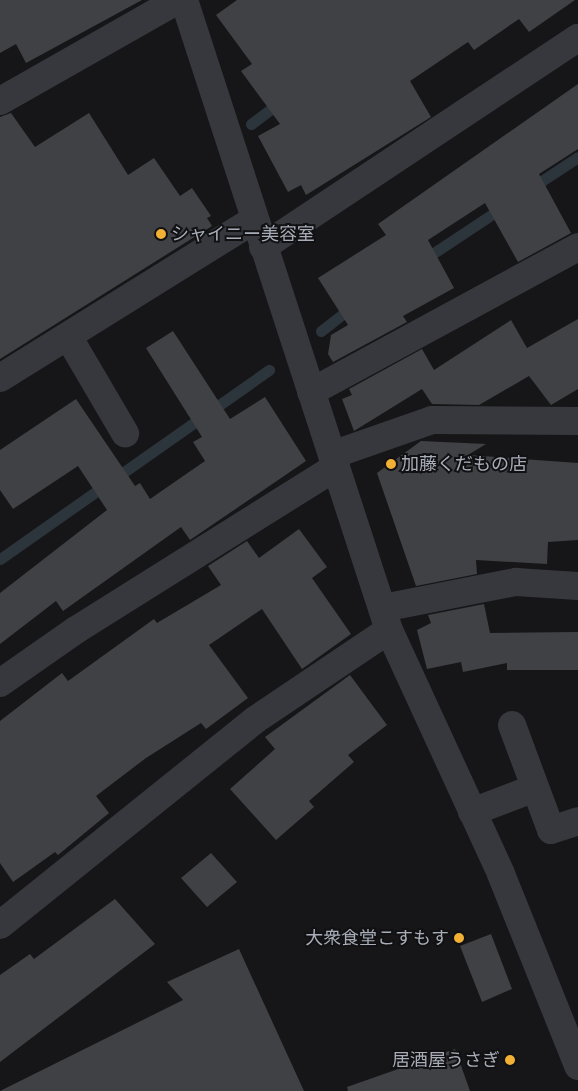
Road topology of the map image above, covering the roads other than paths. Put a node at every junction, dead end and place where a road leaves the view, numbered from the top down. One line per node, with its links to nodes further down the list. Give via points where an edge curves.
1 (178, 0): 4 (street)
2 (184, 0): 5 (street)
3 (578, 38): 6 (street)
4 (0, 101)
5 (254, 220): 6 (street); 8 (street)
6 (263, 247): 10 (street)
7 (578, 247): 10 (street)
8 (68, 336): 9 (street); 12 (street)
9 (0, 378)
10 (311, 392): 13 (street)
11 (578, 421): 13 (street, via 432,420)
12 (125, 433)
13 (334, 461): 15 (street); 16 (street)
14 (578, 586): 15 (street, via 516,582)
15 (386, 619): 19 (street); 21 (street)
16 (0, 683)
17 (512, 726): 18 (street)
18 (535, 788): 19 (street); 20 (street, via 551,830)
19 (472, 812): 22 (street)
20 (578, 821)
21 (0, 925)
22 (578, 1066)

